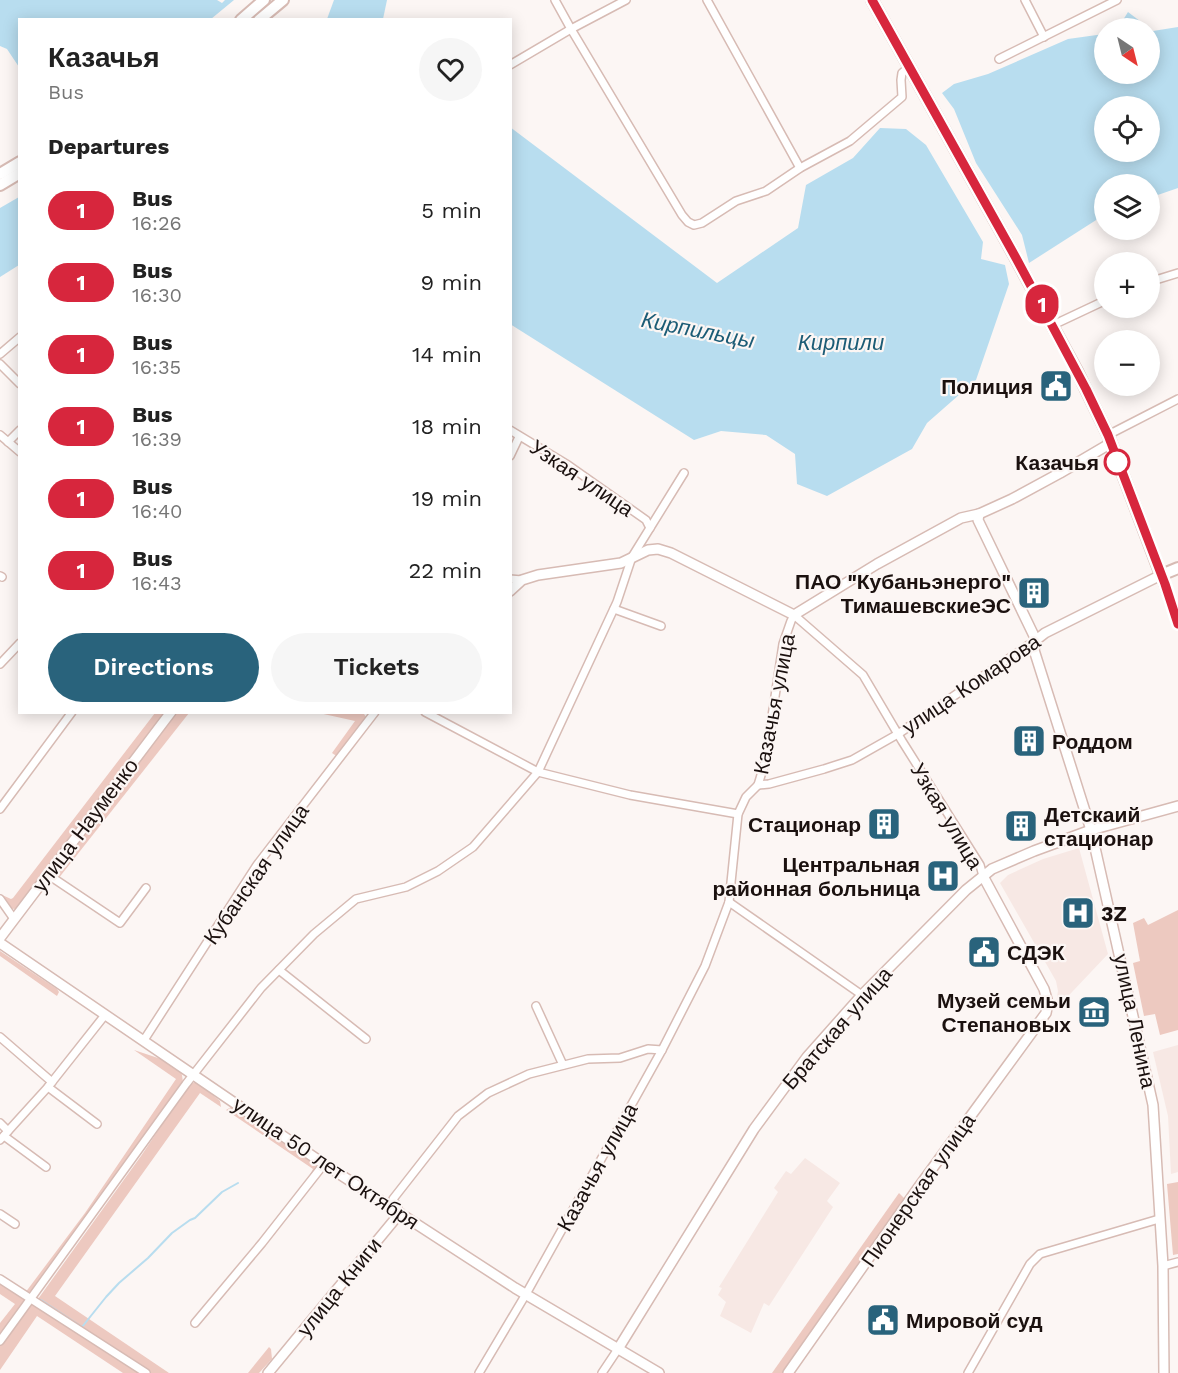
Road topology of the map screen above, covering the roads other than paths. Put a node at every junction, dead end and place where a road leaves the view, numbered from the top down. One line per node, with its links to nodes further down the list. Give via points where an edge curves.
1 (264, 0): 9 (main road)
2 (283, 0): 10 (main road)
3 (555, 0): 11 (street)
4 (626, 0): 11 (street)
5 (707, 0): 17 (street)
6 (872, 0): 15 (main road)
7 (1025, 0): 12 (street)
8 (1117, 0): 12 (street)
9 (243, 18)
10 (261, 18)
11 (571, 29): 14 (street); 17 (street, via 688,222 702,223 736,201 766,191)
12 (1044, 37): 13 (street)
13 (999, 59)
14 (512, 64)
15 (909, 67): 17 (street, via 902,73 903,93 899,101 850,141); 24 (main road)
16 (18, 163): 18 (main road)
17 (800, 168)
18 (0, 174)
19 (18, 174): 20 (main road)
20 (0, 185)
21 (1178, 273): 22 (street)
22 (1160, 279)
23 (1094, 306): 24 (street)
24 (1053, 325): 34 (main road)
25 (18, 339): 26 (street)
26 (0, 354)
27 (0, 364): 28 (street)
28 (18, 382)
29 (1178, 399): 34 (street, Казачья улица)
30 (18, 432): 35 (street)
31 (512, 432): 33 (street, Узкая улица)
32 (0, 435): 35 (street)
33 (519, 437): 37 (street); 40 (street, Узкая улица, via 568,465 646,520)
34 (1109, 439): 39 (main road, Казачья улица, via 1060,473); 43 (main road)
35 (8, 442): 36 (street)
36 (18, 450)
37 (512, 452)
38 (684, 473): 40 (street)
39 (979, 514): 48 (main road, Казачья улица, via 961,518); 51 (main road, улица Ленина, via 978,520)
40 (650, 528): 41 (street)
41 (632, 557): 45 (main road, Узкая улица, via 621,563); 47 (street); 48 (main road, Узкая улица, via 653,549 671,553)
42 (1178, 568): 43 (main road, улица Комарова)
43 (1161, 575): 49 (main road); 51 (main road, улица Комарова)
44 (512, 579): 45 (street)
45 (522, 580): 46 (main road)
46 (512, 589)
47 (614, 609): 50 (street); 59 (street)
48 (794, 615): 58 (street, Узкая улица, via 863,675); 60 (street, Казачья улица, via 783,645)
49 (1178, 624)
50 (661, 626)
51 (1036, 640): 58 (street, улица Комарова); 64 (main road, улица Ленина, via 1034,650)
52 (18, 646): 53 (street)
53 (1, 661)
54 (71, 714): 62 (street)
55 (169, 714): 65 (main road, улица Науменко)
56 (373, 714): 80 (street, Кубанская улица, via 257,865)
57 (429, 714): 59 (street)
58 (898, 734): 60 (street, улица Комарова, via 852,760); 66 (street, Узкая улица, via 980,865)
59 (538, 772): 63 (street, via 630,795); 73 (street, via 473,847 406,887 356,899)
60 (758, 785): 63 (street, Казачья улица, via 746,797)
61 (1178, 806): 64 (main road, Братская улица)
62 (0, 809)
63 (738, 814): 69 (street, Казачья улица)
64 (1091, 830): 66 (main road, Братская улица, via 1002,864); 92 (main road, улица Ленина, via 1153,1105)
65 (47, 874): 67 (street, via 120,923); 70 (main road, улица Науменко)
66 (983, 876): 74 (main road, Братская улица); 76 (main road, Узкая улица, via 1044,989)
67 (146, 888)
68 (0, 899): 70 (street)
69 (729, 902): 74 (street); 81 (street, Казачья улица, via 705,966)
70 (14, 919): 71 (main road, улица Науменко)
71 (0, 938)
72 (0, 943): 77 (main road, улица 50 лет Октября)
73 (279, 970): 79 (street); 83 (street)
74 (862, 995): 101 (main road, Братская улица, via 807,1057 754,1129)
75 (536, 1006): 82 (street)
76 (1047, 1008): 107 (main road, Пионерская улица, via 1043,1019 921,1183)
77 (105, 1016): 80 (main road, улица 50 лет Октября); 84 (street)
78 (0, 1037): 84 (street)
79 (366, 1039)
80 (144, 1040): 83 (main road, улица 50 лет Октября)
81 (662, 1050): 82 (street, via 648,1049 620,1058); 97 (street, Казачья улица)
82 (563, 1065): 90 (street, via 529,1074 488,1093 458,1116 393,1199)
83 (194, 1075): 88 (main road, улица 50 лет Октября); 98 (street)
84 (50, 1085): 86 (street); 87 (street)
85 (0, 1123): 87 (street)
86 (98, 1124)
87 (4, 1136): 89 (street)
88 (324, 1164): 90 (main road, улица 50 лет Октября); 99 (street)
89 (46, 1167)
90 (400, 1213): 97 (main road, улица 50 лет Октября); 103 (main road, улица Книги)
91 (0, 1214): 93 (street)
92 (1159, 1219): 95 (main road, улица Ленина); 108 (street, via 1040,1254 1030,1264)
93 (15, 1224)
94 (1178, 1262): 95 (street)
95 (1163, 1266): 109 (main road, улица Ленина)
96 (0, 1279): 98 (street)
97 (526, 1294): 101 (main road, улица 50 лет Октября); 104 (street, Казачья улица)
98 (31, 1299): 100 (street); 102 (street)
99 (195, 1323)
100 (0, 1341)
101 (618, 1349): 105 (street, Братская улица); 106 (main road, улица 50 лет Октября)
102 (146, 1373)
103 (268, 1373)
104 (479, 1373)
105 (602, 1373)
106 (659, 1373)
107 (789, 1373)
108 (968, 1373)
109 (1164, 1373)

